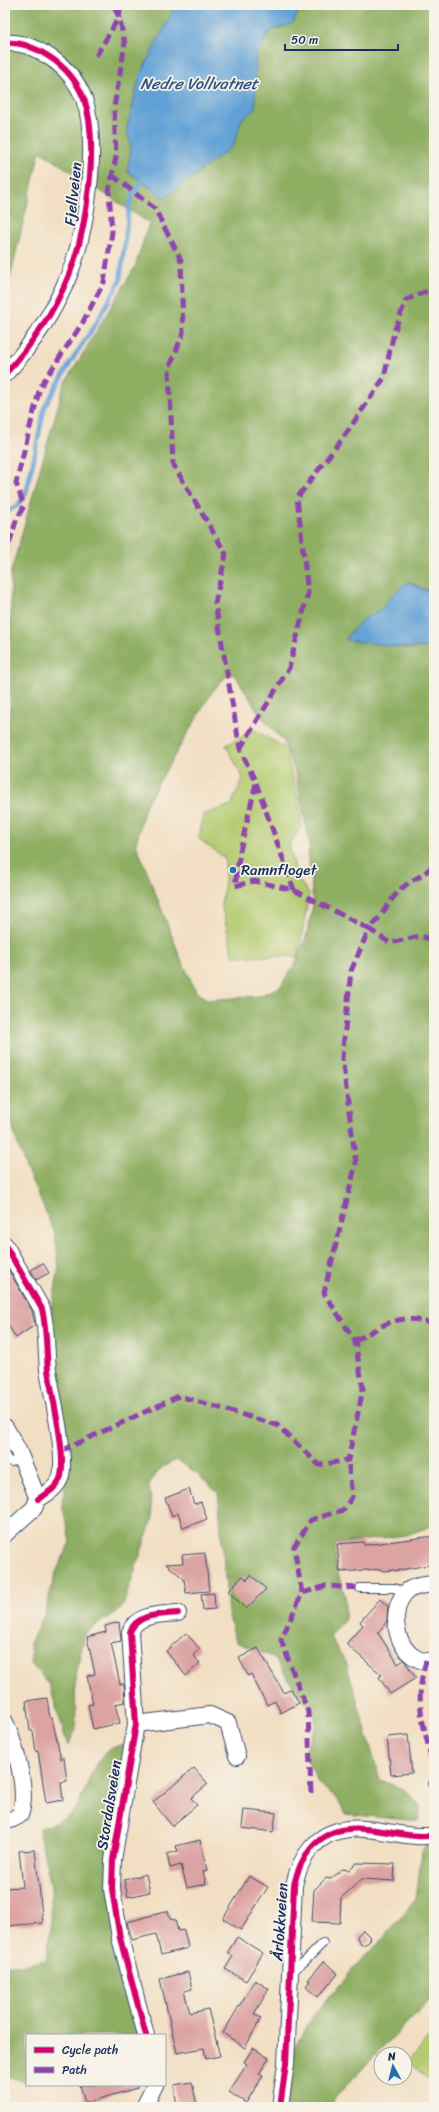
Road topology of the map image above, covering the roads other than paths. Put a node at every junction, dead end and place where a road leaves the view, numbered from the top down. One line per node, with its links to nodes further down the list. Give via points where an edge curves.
1 (5, 43): 2 (street, Fjellveien, via 36,48 57,61 74,80 84,100 89,122 90,159 81,238 69,275 54,308 34,340)
2 (5, 374)
3 (5, 1245): 7 (street, via 42,1309 45,1319 48,1368 62,1469 57,1484 49,1493)
4 (5, 1427): 6 (street)
5 (5, 1455): 6 (lane, via 12,1462)
6 (22, 1459): 7 (street)
7 (38, 1499): 8 (street, via 29,1514)
8 (5, 1534)
9 (434, 1584): 11 (street)
10 (360, 1588): 11 (lane, via 394,1588)
11 (405, 1592): 13 (street, via 396,1618 399,1639 413,1656 421,1661)
12 (178, 1613): 15 (street, Stordalsveien, via 139,1619 133,1625 130,1639)
13 (434, 1661)
14 (5, 1722): 17 (street, via 23,1784 24,1797 20,1815)
15 (136, 1724): 16 (street, via 210,1715 228,1723); 21 (street, Stordalsveien, via 113,1860 112,1888 120,1938)
16 (237, 1756)
17 (5, 1820)
18 (434, 1835): 20 (street, Årlokkveien, via 416,1836 348,1829 316,1842 301,1861 294,1885)
19 (323, 1943): 20 (lane)
20 (290, 1972): 24 (street, Årlokkveien, via 285,2080)
21 (146, 2034)
22 (154, 2086): 23 (street)
23 (144, 2107)
24 (280, 2107)

